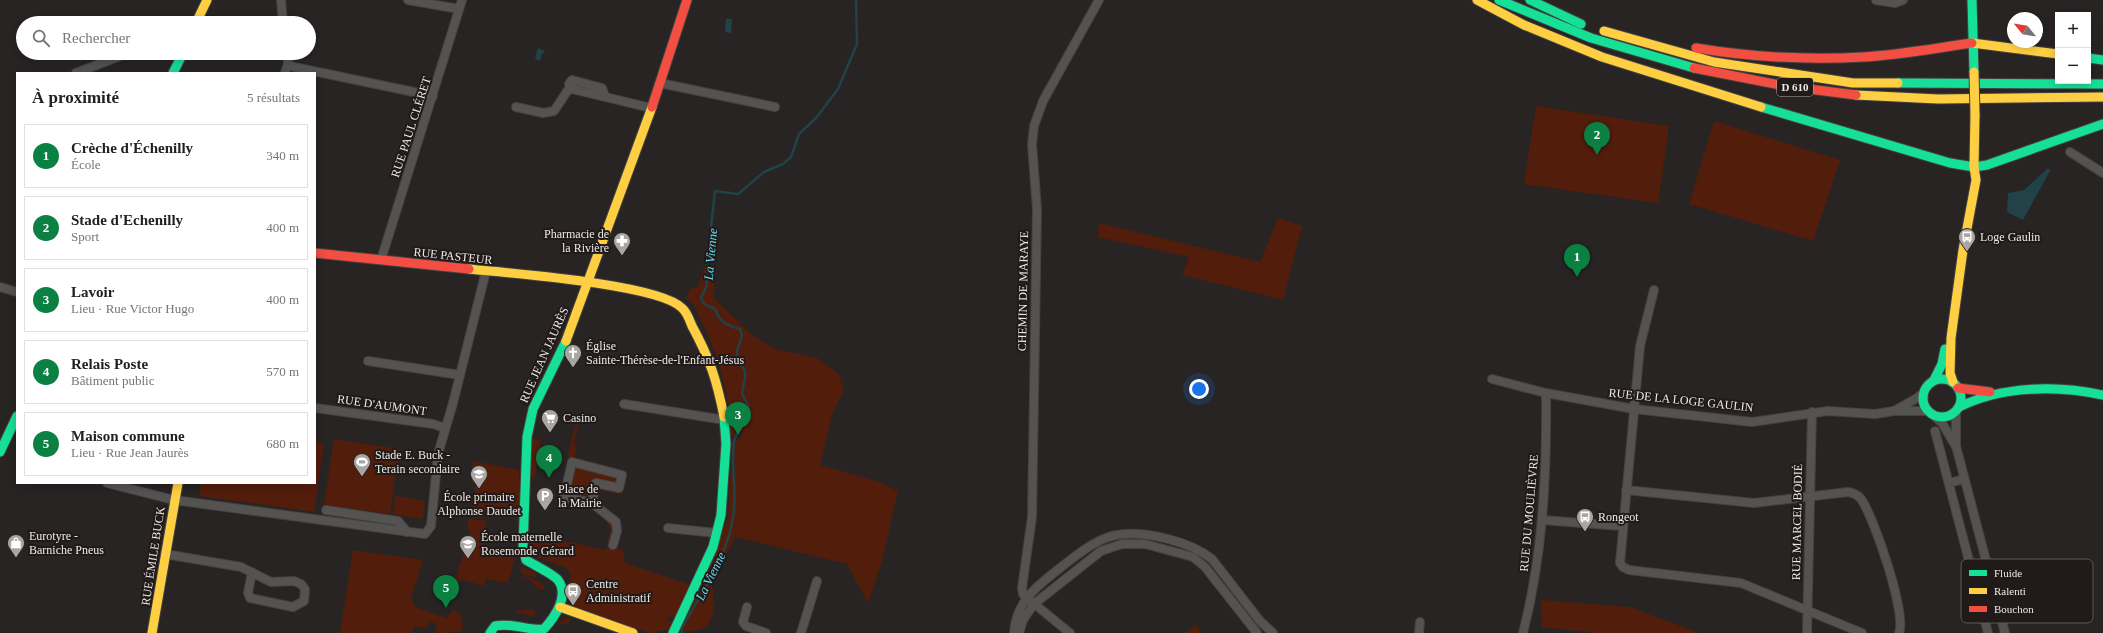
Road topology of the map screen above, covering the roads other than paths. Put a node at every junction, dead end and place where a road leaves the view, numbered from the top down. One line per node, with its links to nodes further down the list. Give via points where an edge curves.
1 (207, 0): 14 (main road)
2 (281, 0): 15 (street)
3 (408, 0): 13 (street)
4 (462, 0): 13 (street, RUE PAUL CLÉRET)
5 (687, 0): 28 (main road, RUE JEAN JAURÈS)
6 (1099, 0): 91 (street, CHEMIN DE MARAYE, via 1050,88 1034,126 1032,144 1036,210 1032,517 1022,588)
7 (1477, 0): 37 (main road, via 1524,25 1602,57 1774,111 1950,163)
8 (1500, 0): 31 (main road, D 610, via 1555,24 1628,49 1707,70 1801,88 1925,99)
9 (1530, 0): 16 (main road, D 610, via 1587,27)
10 (1876, 0): 12 (street)
11 (1972, 0): 17 (main road)
12 (1903, 1)
13 (459, 9): 30 (street, RUE PAUL CLÉRET)
14 (199, 16)
15 (283, 16)
16 (1632, 39): 17 (main road, via 1734,54 1799,57 1863,57); 29 (main road, D 610, via 1714,62 1853,83)
17 (1974, 43): 18 (main road); 37 (main road, bridge)
18 (2055, 54)
19 (2091, 58): 23 (main road)
20 (110, 60): 25 (street)
21 (180, 60): 26 (main road)
22 (288, 60): 24 (street)
23 (2103, 60)
24 (288, 64): 27 (street); 30 (street)
25 (79, 72)
26 (174, 72)
27 (285, 72)
28 (660, 83): 33 (street); 34 (main road, RUE JEAN JAURÈS)
29 (2103, 84)
30 (433, 96): 40 (street, RUE PAUL CLÉRET)
31 (2103, 97)
32 (516, 107): 34 (street, via 543,113 554,111 568,90 572,89)
33 (776, 107)
34 (652, 108): 42 (main road, RUE JEAN JAURÈS)
35 (2103, 124): 37 (main road, via 1987,165)
36 (2070, 152): 38 (street)
37 (1974, 167): 49 (main road, via 1968,179 1944,353); 50 (main road, via 1976,180 1951,338 1950,373)
38 (2103, 173)
39 (316, 253): 40 (main road, RUE PASTEUR)
40 (381, 260): 41 (main road, RUE PASTEUR)
41 (486, 272): 42 (main road, RUE PASTEUR); 47 (street)
42 (588, 282): 63 (main road, RUE PASTEUR, via 669,298 683,308 707,354 716,378); 93 (main road, RUE JEAN JAURÈS, via 567,339 534,407 527,437 523,548 526,560 558,580)
43 (0, 287): 45 (street)
44 (1654, 290): 58 (street, via 1640,346)
45 (16, 292)
46 (368, 361): 47 (street)
47 (460, 375): 64 (street)
48 (1492, 379): 52 (street, RUE DE LA LOGE GAULIN)
49 (1934, 380): 50 (main road, via 1944,378); 53 (main road, via 1926,386)
50 (1956, 385): 51 (main road); 57 (main road, via 1961,397)
51 (2010, 392): 54 (main road, via 2065,389); 57 (main road, via 1974,399)
52 (1546, 393): 58 (street, RUE DE LA LOGE GAULIN); 80 (street, RUE DU MOULIÈVRE, via 1547,438)
53 (1923, 393): 59 (street, RUE DE LA LOGE GAULIN); 61 (main road, via 1924,404)
54 (2103, 395)
55 (624, 404): 63 (street)
56 (316, 408): 64 (street, RUE D'AUMONT, via 433,424)
57 (1957, 408): 61 (main road, via 1948,416); 67 (street)
58 (1634, 410): 60 (street, RUE DE LA LOGE GAULIN, via 1752,422); 75 (street)
59 (1894, 411): 60 (street, RUE DE LA LOGE GAULIN, via 1875,414); 61 (street, RUE DE LA LOGE GAULIN)
60 (1812, 412): 76 (street, RUE MARCEL BODIÉ)
61 (1931, 413): 67 (street, via 1942,423)
62 (16, 417): 66 (main road)
63 (725, 420): 84 (main road, RUE PASTEUR, via 724,489)
64 (445, 428): 83 (street, via 438,454 431,526 425,534)
65 (1935, 431): 72 (street)
66 (4, 435): 68 (main road)
67 (1956, 446): 70 (street)
68 (0, 452)
69 (599, 470): 71 (street); 71 (street, via 622,475 619,488); 78 (street, via 572,462 564,497)
70 (1964, 479): 72 (street); 88 (street)
71 (596, 483): 78 (street)
72 (1949, 483): 87 (street)
73 (111, 484): 77 (street)
74 (178, 484): 77 (main road, RUE ÉMILE BUCK)
75 (1626, 490): 76 (street, via 1754,503); 81 (street)
76 (1809, 497): 95 (street, RUE MARCEL BODIÉ); 114 (street, via 1848,492 1860,498 1886,558 1896,593 1901,624)
77 (174, 500): 83 (street); 86 (main road, RUE ÉMILE BUCK)
78 (592, 503): 85 (street, via 617,525)
79 (326, 510): 83 (street, via 398,521)
80 (1542, 520): 81 (street); 111 (street, RUE DU MOULIÈVRE, via 1533,592)
81 (1622, 526): 95 (street, via 1620,563 1629,570 1741,583)
82 (668, 528): 84 (street)
83 (407, 532)
84 (716, 534): 102 (main road, RUE PASTEUR, via 713,547)
85 (613, 545)
86 (165, 554): 89 (street, via 241,567); 99 (main road, RUE ÉMILE BUCK)
87 (1969, 559)
88 (1985, 559)
89 (252, 572): 89 (street, via 271,582 294,581 301,584 305,589 304,601 293,607 250,598 248,593)
90 (817, 581): 104 (street)
91 (1026, 597): 92 (street); 105 (street, via 1015,620); 109 (street, via 1096,541 1122,533 1140,533 1181,543 1203,552 1212,559 1260,621)
92 (1034, 604): 106 (street); 107 (street); 108 (street, via 1101,551 1122,544 1145,544 1193,557 1205,566)
93 (560, 607): 100 (main road, via 544,629 534,630 511,623 495,626); 101 (main road)
94 (747, 607): 103 (street, via 743,622 746,626)
95 (1807, 609): 112 (street, RUE MARCEL BODIÉ); 113 (street)
96 (1420, 622): 110 (street)
97 (1985, 623): 115 (street)
98 (2002, 623): 116 (street)
99 (152, 633)
100 (490, 633)
101 (633, 633)
102 (672, 633)
103 (766, 633)
104 (801, 633)
105 (1014, 633)
106 (1018, 633)
107 (1070, 633)
108 (1256, 633)
109 (1273, 633)
110 (1419, 633)
111 (1523, 633)
112 (1807, 633)
113 (1862, 633)
114 (1899, 633)
115 (1988, 633)
116 (2005, 633)

